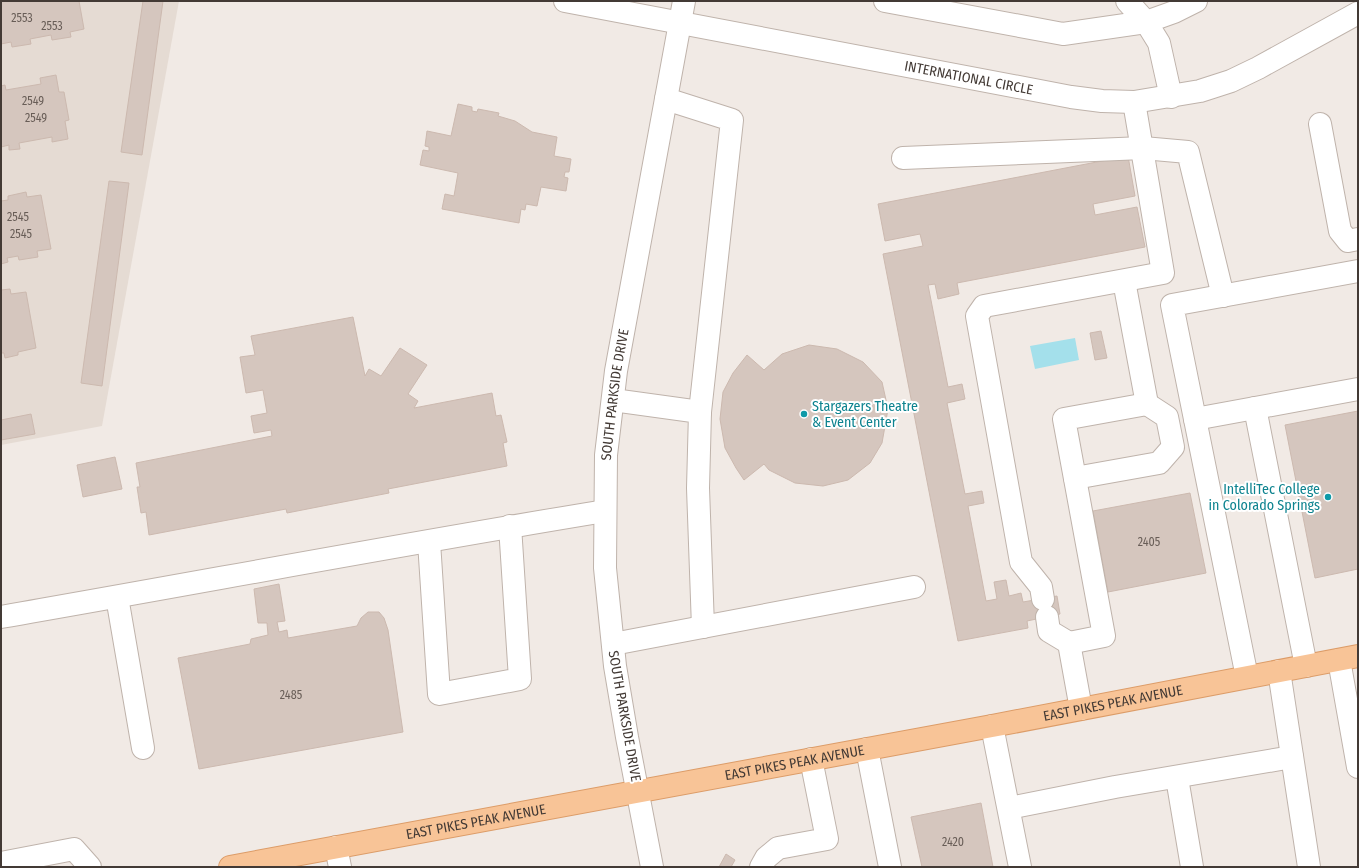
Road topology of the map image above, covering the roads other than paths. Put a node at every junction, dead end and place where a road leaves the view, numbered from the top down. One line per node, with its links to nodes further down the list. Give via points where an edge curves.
1 (564, 1): 7 (street, INTERNATIONAL CIRCLE)
2 (684, 1): 7 (street, SOUTH PARKSIDE DRIVE)
3 (886, 1): 8 (street, via 1063,34)
4 (1127, 1): 8 (street)
5 (1196, 1): 8 (street)
6 (1358, 13): 9 (street, INTERNATIONAL CIRCLE, via 1231,81)
7 (680, 22): 10 (street, SOUTH PARKSIDE DRIVE); 11 (street, INTERNATIONAL CIRCLE, via 1071,97)
8 (1146, 22): 9 (street, via 1159,43)
9 (1170, 97): 11 (street, INTERNATIONAL CIRCLE)
10 (666, 99): 20 (street, SOUTH PARKSIDE DRIVE, via 616,371); 23 (street, via 732,120)
11 (1134, 102): 13 (street)
12 (1320, 124): 15 (street, via 1340,231 1348,241)
13 (1143, 148): 14 (street); 17 (street, via 1163,273); 18 (street, via 1188,152)
14 (903, 158)
15 (1358, 239)
16 (1358, 271): 18 (street)
17 (1124, 280): 21 (street); 33 (street, via 984,306 977,316 1021,562 1041,587 1049,631)
18 (1223, 296): 24 (street, via 1172,305)
19 (1358, 390): 22 (street)
20 (613, 400): 23 (street); 26 (street, SOUTH PARKSIDE DRIVE, via 606,455)
21 (1147, 404): 25 (street, via 1064,419); 25 (street, via 1167,417 1173,447 1159,463)
22 (1255, 408): 24 (street); 36 (street)
23 (700, 412): 32 (street, via 698,488)
24 (1195, 419): 38 (street)
25 (1075, 478): 33 (street, via 1104,636)
26 (605, 511): 27 (street); 34 (street, SOUTH PARKSIDE DRIVE, via 605,568)
27 (510, 526): 28 (street); 28 (street, via 520,679 439,694)
28 (429, 542): 30 (street)
29 (914, 587): 32 (street)
30 (117, 597): 31 (street); 41 (street)
31 (1, 617)
32 (703, 627): 34 (street)
33 (1069, 643): 39 (street)
34 (613, 644): 47 (street, SOUTH PARKSIDE DRIVE)
35 (1349, 658): 36 (main road, EAST PIKES PEAK AVENUE); 45 (street)
36 (1306, 666): 37 (main road, EAST PIKES PEAK AVENUE)
37 (1279, 671): 38 (main road, EAST PIKES PEAK AVENUE); 43 (street)
38 (1247, 677): 39 (main road, EAST PIKES PEAK AVENUE)
39 (1082, 709): 40 (main road, EAST PIKES PEAK AVENUE)
40 (992, 726): 42 (main road, EAST PIKES PEAK AVENUE); 48 (street)
41 (144, 748)
42 (866, 749): 44 (main road, EAST PIKES PEAK AVENUE); 55 (street)
43 (1292, 757): 46 (street); 58 (street)
44 (811, 759): 47 (main road, EAST PIKES PEAK AVENUE); 54 (street, via 826,839 778,848 766,858)
45 (1358, 767)
46 (1177, 778): 48 (street); 57 (street)
47 (638, 791): 49 (main road, EAST PIKES PEAK AVENUE); 53 (street, SOUTH PARKSIDE DRIVE)
48 (1009, 808): 56 (street)
49 (338, 857): 52 (main road, EAST PIKES PEAK AVENUE)
50 (1, 863): 51 (street, via 74,849)
51 (90, 867)
52 (230, 867)
53 (652, 867)
54 (761, 867)
55 (890, 867)
56 (1020, 867)
57 (1192, 867)
58 (1309, 867)

